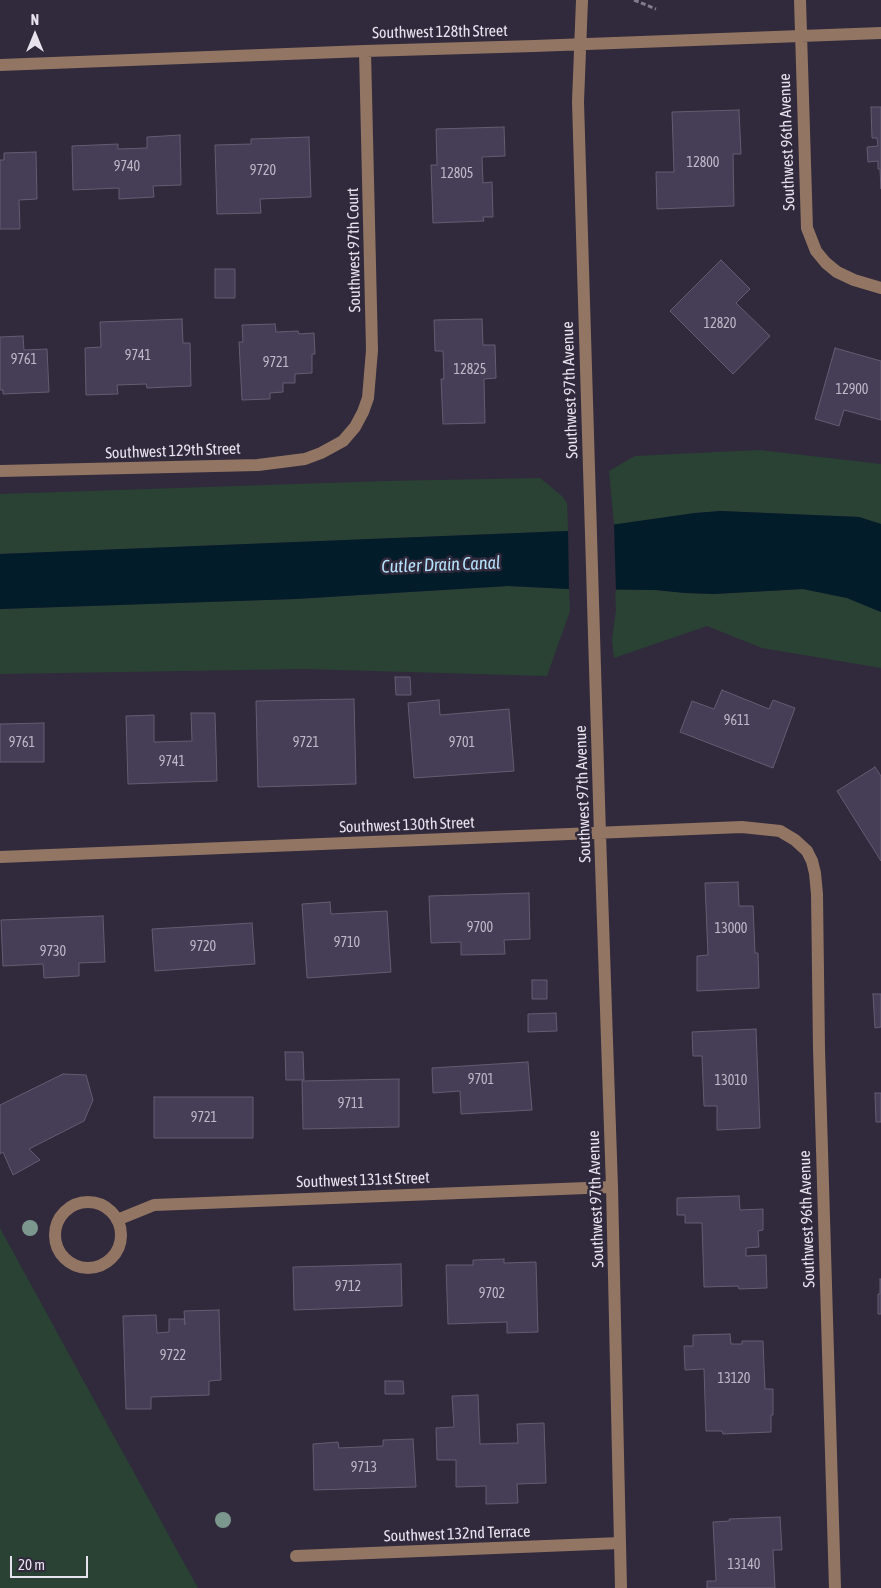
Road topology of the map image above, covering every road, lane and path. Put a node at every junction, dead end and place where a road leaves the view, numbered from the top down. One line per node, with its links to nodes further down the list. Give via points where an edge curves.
1 (582, 0): 7 (street, Southwest 97th Avenue)
2 (634, 0): 4 (path)
3 (800, 0): 6 (street, Southwest 96th Avenue)
4 (656, 9)
5 (881, 33): 6 (street, Southwest 128th Street)
6 (801, 36): 7 (street, Southwest 128th Street); 10 (street, Southwest 96th Avenue, via 807,228 811,241 826,263 838,272)
7 (580, 44): 8 (street, Southwest 128th Street); 13 (street, Southwest 97th Avenue, via 578,102)
8 (365, 50): 9 (street, Southwest 128th Street); 11 (street, Southwest 97th Court, via 371,375 363,412)
9 (0, 65)
10 (881, 288)
11 (343, 441): 12 (street, Southwest 129th Street, via 305,459 258,465)
12 (0, 472)
13 (600, 834): 14 (street, Southwest 130th Street, via 761,828 780,831); 15 (street, Southwest 130th Street); 16 (street, Southwest 97th Avenue)
14 (807, 851): 21 (street, Southwest 96th Avenue, via 815,873 817,894)
15 (0, 857)
16 (612, 1187): 17 (street, Southwest 131st Street, via 154,1205); 18 (street, Southwest 97th Avenue)
17 (117, 1220): 17 (street, via 102,1205 81,1202 72,1206 63,1212 54,1231 59,1252 76,1266 98,1266 116,1252 120,1242)
18 (620, 1543): 19 (street, Southwest 132nd Terrace); 20 (street, Southwest 97th Avenue)
19 (296, 1556)
20 (621, 1588)
21 (834, 1588)

